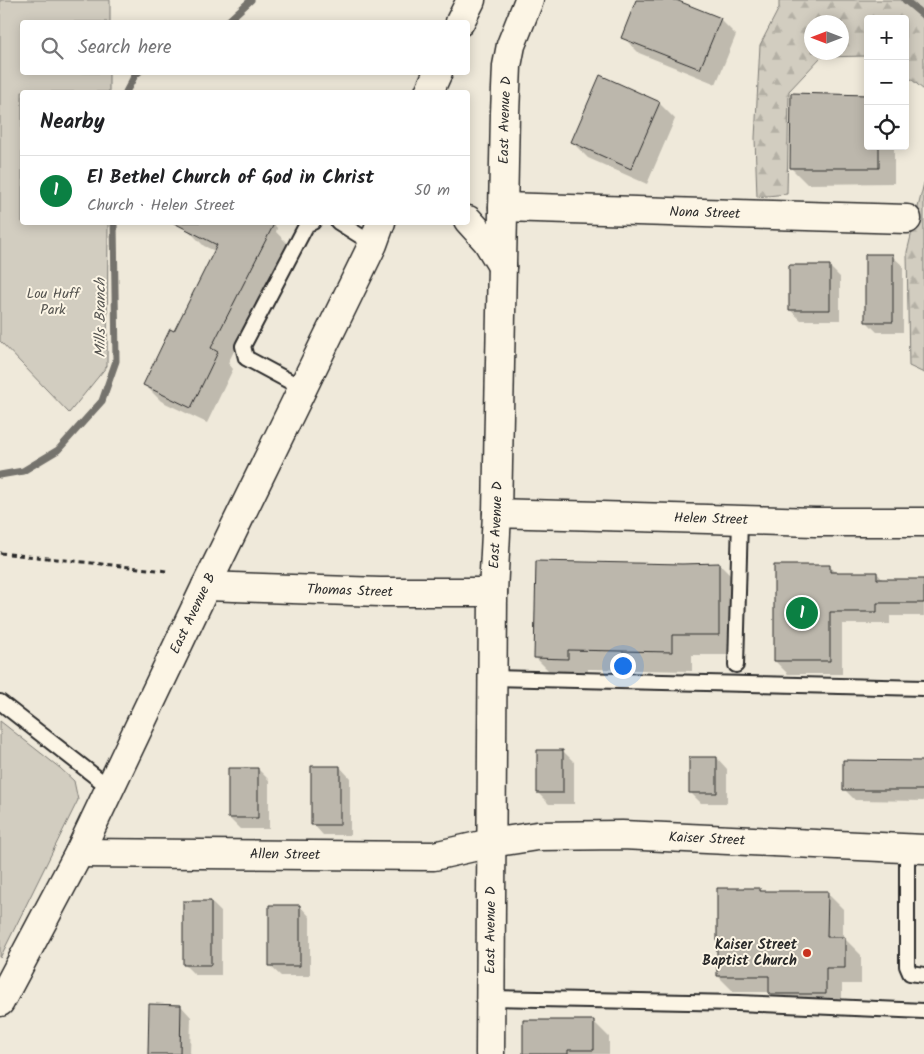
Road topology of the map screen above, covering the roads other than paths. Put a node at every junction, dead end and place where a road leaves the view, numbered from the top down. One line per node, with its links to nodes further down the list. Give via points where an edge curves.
1 (471, 0): 3 (main road)
2 (529, 0): 6 (main road, East Avenue D, via 511,45 507,66)
3 (461, 20)
4 (437, 75): 5 (main road)
5 (430, 90)
6 (503, 207): 7 (main road, Nona Street); 13 (main road, East Avenue D)
7 (907, 219)
8 (470, 222): 13 (main road, via 487,241)
9 (306, 225): 14 (lane, via 243,346 246,358)
10 (349, 225): 12 (lane)
11 (393, 225): 12 (main road)
12 (377, 233): 14 (main road, East Avenue B)
13 (502, 266): 15 (main road, East Avenue D)
14 (302, 388): 18 (main road, East Avenue B)
15 (497, 513): 16 (main road, Helen Street); 19 (main road, East Avenue D)
16 (740, 520): 17 (main road, Helen Street); 20 (lane)
17 (924, 522)
18 (206, 586): 19 (main road, Thomas Street); 24 (main road, East Avenue B)
19 (493, 592): 21 (main road, East Avenue D)
20 (736, 665)
21 (492, 678): 22 (lane); 25 (main road, East Avenue D)
22 (924, 688)
23 (0, 702): 24 (lane)
24 (110, 788): 27 (main road, East Avenue B)
25 (491, 843): 26 (main road, Kaiser Street, via 537,836 622,835); 27 (main road, Allen Street, via 434,856); 29 (main road, East Avenue D)
26 (916, 849): 28 (lane, via 907,966 910,973)
27 (79, 853): 30 (main road, East Avenue B)
28 (924, 975)
29 (490, 998): 31 (lane); 32 (main road, East Avenue D)
30 (0, 1002)
31 (924, 1011)
32 (490, 1054)

